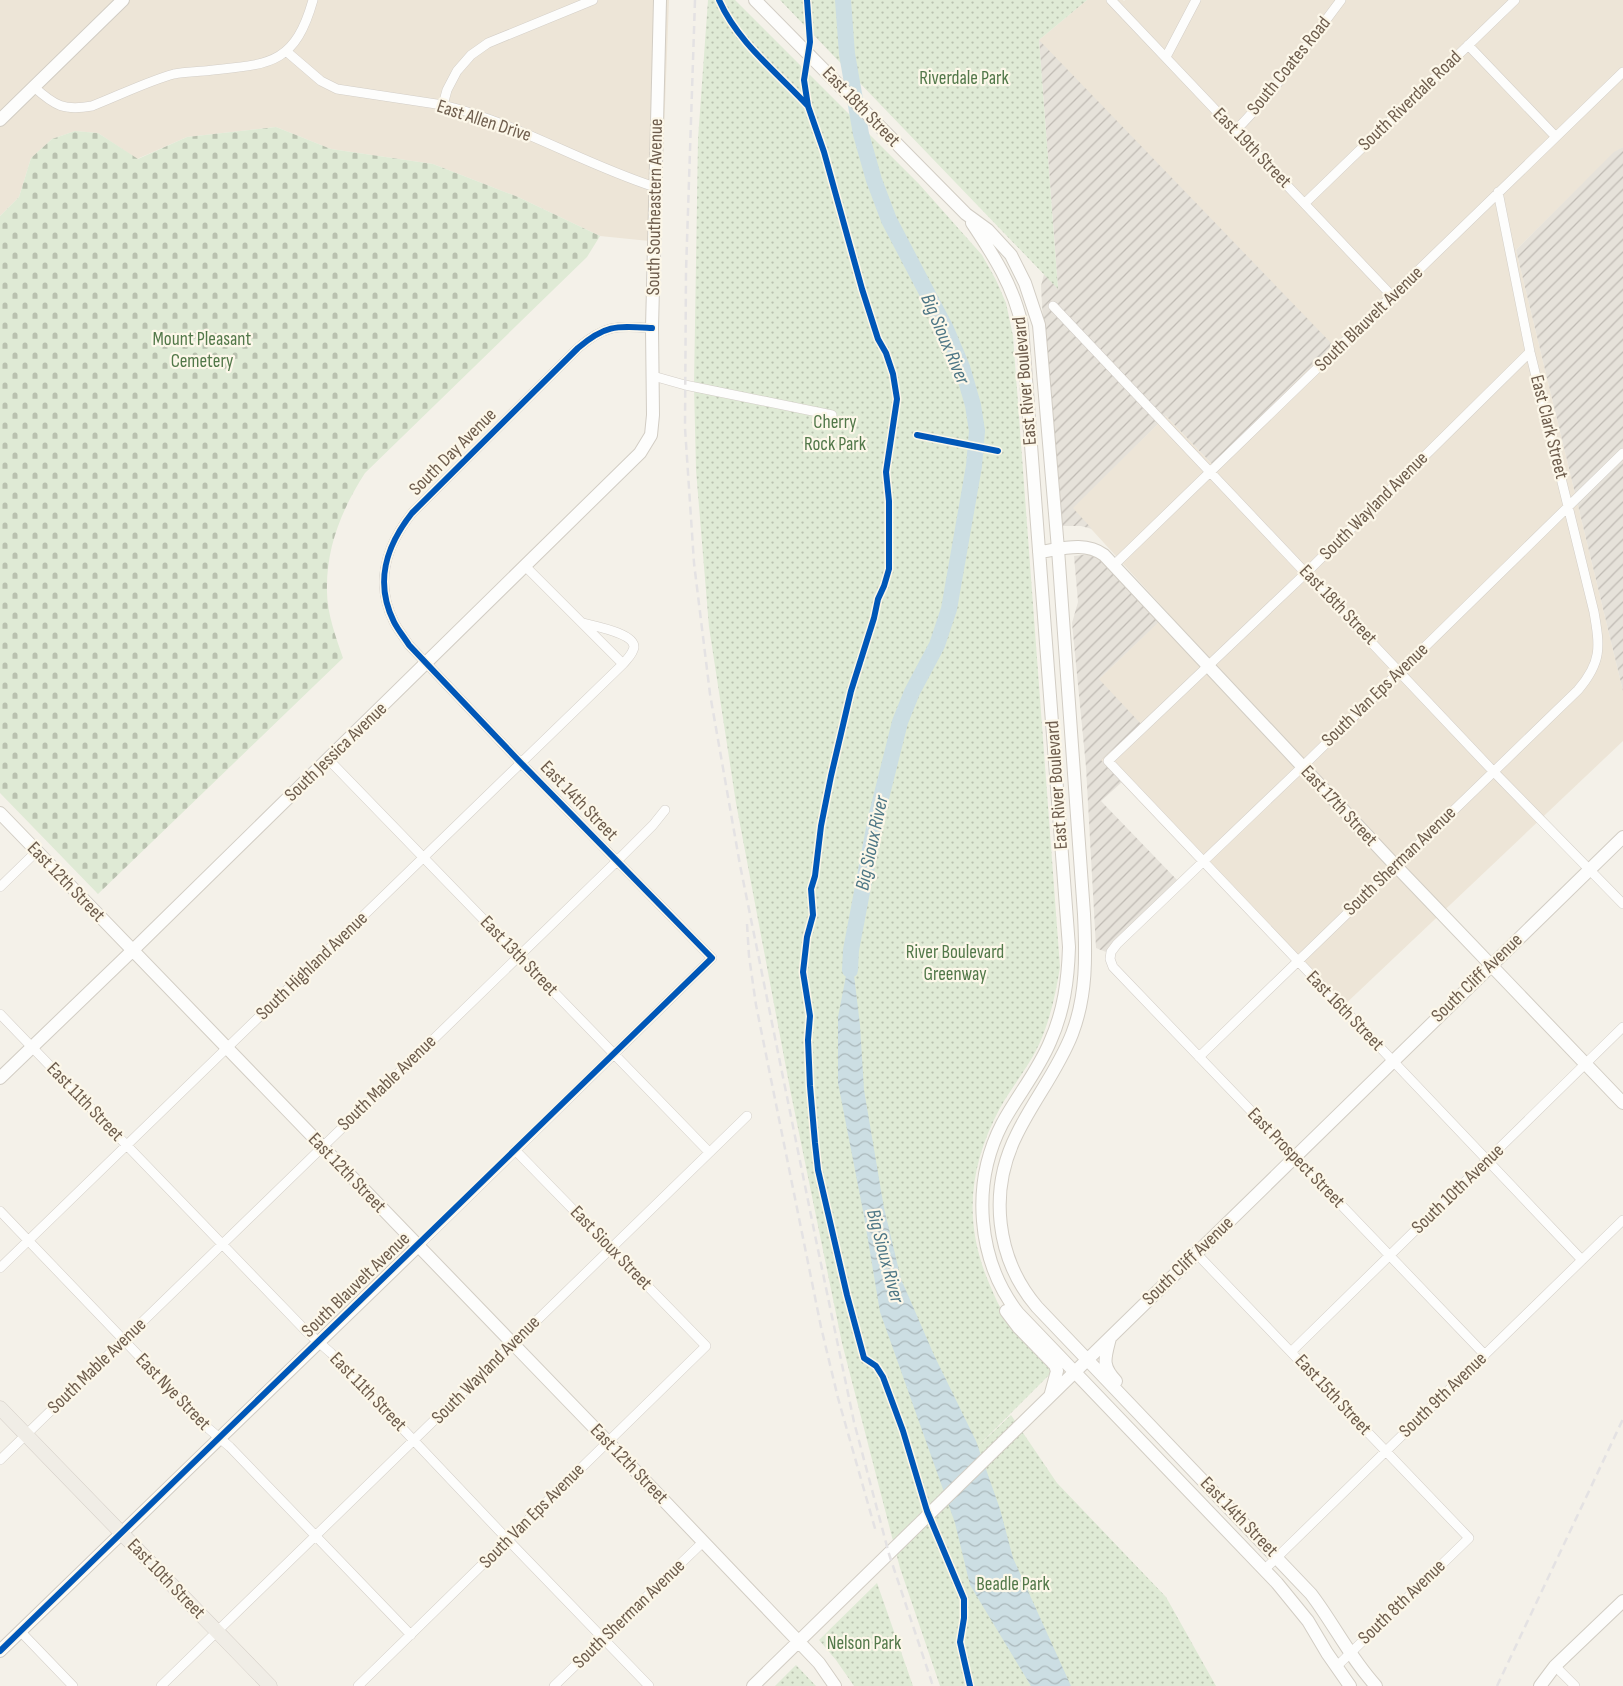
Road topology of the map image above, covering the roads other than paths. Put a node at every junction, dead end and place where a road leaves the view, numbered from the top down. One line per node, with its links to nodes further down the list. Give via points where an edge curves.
1 (123, 0): 14 (main road)
2 (313, 0): 11 (street, via 297,40)
3 (593, 0): 15 (street, via 488,42 470,55 453,78)
4 (660, 0): 19 (main road, South Southeastern Avenue)
5 (755, 0): 22 (main road, East 18th Street)
6 (1112, 0): 12 (street, East 19th Street)
7 (1196, 0): 12 (street)
8 (1341, 0): 17 (street, South Coates Road, via 1283,78)
9 (1515, 0): 10 (street, South Riverdale Road)
10 (1468, 45): 18 (street); 21 (street, South Riverdale Road)
11 (286, 51): 14 (street, via 275,60 261,64 174,74 79,108 54,104); 15 (street, East Allen Drive, via 321,81 337,89)
12 (1166, 57): 17 (street, East 19th Street)
13 (1623, 72): 18 (street, South Blauvelt Avenue)
14 (34, 87): 16 (main road)
15 (443, 105): 19 (street, East Allen Drive, via 544,141)
16 (0, 120)
17 (1235, 131): 21 (street, East 19th Street)
18 (1556, 136): 20 (street, South Blauvelt Avenue)
19 (655, 187): 25 (main road, South Southeastern Avenue)
20 (1498, 192): 23 (street, South Blauvelt Avenue); 26 (street, East Clark Street)
21 (1305, 203): 23 (street, East 19th Street)
22 (966, 214): 33 (main road, East River Boulevard, via 988,230 1010,255 1036,311 1042,341); 34 (main road, East River Boulevard, via 1004,273 1022,326)
23 (1392, 296): 31 (street, South Blauvelt Avenue)
24 (1052, 306): 31 (street, East 18th Street)
25 (652, 328): 27 (main road, South Southeastern Avenue); 40 (street, South Day Avenue, via 619,326 593,336 402,526 392,543 385,566 384,590 394,622)
26 (1530, 352): 32 (street, East Clark Street); 37 (street, South Wayland Avenue)
27 (653, 376): 28 (main road, South Southeastern Avenue); 29 (street)
28 (653, 415): 36 (main road, South Jessica Avenue, via 651,435 640,453)
29 (832, 415)
30 (1623, 453): 32 (street, South Van Eps Avenue)
31 (1211, 472): 35 (street, South Blauvelt Avenue); 37 (street, East 18th Street)
32 (1568, 506): 39 (street, East Clark Street, via 1597,633); 43 (street, South Van Eps Avenue)
33 (1058, 549): 34 (main road, East 17th Street); 35 (main road, East 17th Street, via 1090,547); 102 (main road, East River Boulevard, via 1084,914 1085,977 1080,1009 1065,1051 1010,1148 1001,1180 999,1212 1004,1245 1021,1285 1037,1308)
34 (1039, 552): 93 (main road, East River Boulevard, via 1067,915 1067,988 1050,1044 1001,1126 988,1160 982,1212)
35 (1114, 565): 42 (main road, East 17th Street)
36 (525, 566): 38 (street); 40 (main road, South Jessica Avenue)
37 (1307, 572): 42 (street, South Wayland Avenue); 43 (street, East 18th Street)
38 (582, 623): 41 (street); 41 (street, via 621,634 633,642 634,649)
39 (1596, 662): 48 (street, South Sherman Avenue, via 1590,676 1578,690)
40 (426, 663): 44 (main road, South Jessica Avenue); 46 (street, East 14th Street)
41 (623, 664): 46 (street, South Highland Avenue)
42 (1209, 666): 45 (street, South Wayland Avenue); 47 (main road, East 17th Street)
43 (1400, 670): 47 (street, South Van Eps Avenue); 48 (street, East 18th Street)
44 (328, 760): 53 (street, East 13th Street); 60 (main road, South Jessica Avenue)
45 (1108, 761): 54 (street, East 16th Street)
46 (521, 763): 53 (street, South Highland Avenue); 55 (street, East 14th Street)
47 (1302, 767): 54 (street, South Van Eps Avenue); 56 (main road, East 17th Street)
48 (1493, 771): 56 (street, South Sherman Avenue); 57 (street, East 18th Street)
49 (665, 810): 55 (street, South Mable Avenue)
50 (0, 813): 52 (main road, East 12th Street)
51 (1623, 837): 57 (main road, South Cliff Avenue)
52 (37, 851): 58 (street); 60 (main road, East 12th Street)
53 (422, 858): 61 (street, East 13th Street); 69 (street, South Highland Avenue)
54 (1204, 860): 63 (street, South Van Eps Avenue, via 1117,944); 64 (street, East 16th Street)
55 (617, 861): 61 (street, South Mable Avenue); 62 (street, East 14th Street)
56 (1395, 865): 64 (street, South Sherman Avenue); 65 (main road, East 17th Street)
57 (1589, 870): 59 (street, East 18th Street); 65 (main road, South Cliff Avenue)
58 (0, 887)
59 (1623, 904)
60 (132, 951): 68 (main road, South Jessica Avenue); 69 (main road, East 12th Street)
61 (519, 955): 70 (street, East 13th Street); 78 (street, South Mable Avenue)
62 (712, 958): 70 (street, South Blauvelt Avenue)
63 (1110, 959): 71 (street, East Prospect Street)
64 (1297, 961): 71 (street, South Sherman Avenue); 72 (street, East 16th Street)
65 (1491, 965): 72 (main road, South Cliff Avenue); 73 (main road, East 17th Street)
66 (0, 1014): 68 (street, East 11th Street)
67 (1623, 1027): 73 (street, South 10th Avenue)
68 (32, 1047): 74 (main road, South Jessica Avenue); 77 (street, East 11th Street)
69 (228, 1049): 77 (street, South Highland Avenue); 78 (main road, East 12th Street)
70 (614, 1054): 79 (street, South Blauvelt Avenue); 80 (street, East 13th Street)
71 (1199, 1057): 81 (street, East Prospect Street)
72 (1393, 1061): 81 (main road, South Cliff Avenue); 82 (street, East 16th Street)
73 (1586, 1064): 75 (main road, East 17th Street); 82 (street, South 10th Avenue)
74 (0, 1078)
75 (1623, 1103)
76 (747, 1116): 80 (street, South Wayland Avenue)
77 (127, 1146): 85 (street, South Highland Avenue); 86 (street, East 11th Street)
78 (322, 1147): 86 (street, South Mable Avenue); 87 (main road, East 12th Street)
79 (516, 1150): 87 (street, South Blauvelt Avenue); 88 (street, East Sioux Street)
80 (709, 1152): 88 (street, South Wayland Avenue)
81 (1296, 1157): 89 (main road, South Cliff Avenue); 90 (street, East Prospect Street)
82 (1487, 1161): 90 (street, South 10th Avenue); 91 (street, East 16th Street)
83 (0, 1211): 85 (street, East Nye Street)
84 (1623, 1220): 91 (street, South 9th Avenue)
85 (28, 1241): 92 (street, South Highland Avenue); 96 (street, East Nye Street)
86 (222, 1244): 96 (street, South Mable Avenue); 97 (street, East 11th Street)
87 (418, 1246): 97 (main road, South Blauvelt Avenue); 98 (main road, East 12th Street)
88 (611, 1248): 98 (street, South Wayland Avenue); 99 (street, East Sioux Street)
89 (1196, 1253): 95 (main road, South Cliff Avenue); 100 (street, East 15th Street)
90 (1390, 1256): 100 (street, South 10th Avenue); 101 (street, East Prospect Street)
91 (1582, 1260): 101 (street, South 9th Avenue)
92 (0, 1268)
93 (993, 1269): 94 (main road, East River Boulevard); 102 (main road, via 1003,1278 1019,1304 1064,1353 1076,1361)
94 (1004, 1294): 103 (main road, East River Boulevard, via 1027,1324); 104 (main road, via 1004,1307 1008,1314 1055,1365 1057,1371)
95 (1110, 1338): 102 (main road, South Cliff Avenue); 110 (main road, via 1104,1358 1106,1368 1161,1427)
96 (123, 1340): 106 (street, South Mable Avenue); 107 (street, East Nye Street)
97 (318, 1342): 107 (main road, South Blauvelt Avenue); 108 (street, East 11th Street)
98 (513, 1344): 108 (street, South Wayland Avenue); 109 (main road, East 12th Street)
99 (706, 1346): 109 (street, South Van Eps Avenue)
100 (1292, 1351): 111 (street, East 15th Street)
101 (1485, 1354): 111 (street, South 9th Avenue)
102 (1087, 1360): 103 (main road, South Cliff Avenue); 110 (main road, East 14th Street)
103 (1074, 1373): 104 (main road, South Cliff Avenue); 110 (main road, via 1085,1374 1097,1382 1149,1436); 119 (main road, East 14th Street)
104 (1049, 1397): 125 (main road, South Cliff Avenue)
105 (0, 1408): 106 (main road, East 10th Street)
106 (26, 1435): 112 (street, South Mable Avenue); 113 (main road, East 10th Street)
107 (220, 1438): 113 (main road, South Blauvelt Avenue); 114 (street, East Nye Street)
108 (415, 1440): 114 (street, South Wayland Avenue); 116 (street, East 11th Street)
109 (608, 1442): 116 (street, South Van Eps Avenue); 117 (main road, East 12th Street)
110 (1170, 1446): 118 (main road, East 14th Street)
111 (1386, 1450): 115 (street, East 15th Street); 118 (street, South 9th Avenue)
112 (0, 1460)
113 (121, 1534): 121 (main road, East 10th Street); 122 (main road, South Blauvelt Avenue)
114 (316, 1536): 121 (street, South Wayland Avenue); 123 (street, East Nye Street)
115 (1469, 1538): 127 (street, South 8th Avenue)
116 (508, 1540): 123 (street, South Van Eps Avenue); 124 (street, East 11th Street)
117 (703, 1542): 124 (street, South Sherman Avenue); 125 (main road, East 12th Street)
118 (1278, 1557): 119 (street, South 9th Avenue); 127 (main road, East 14th Street, via 1323,1609)
119 (1264, 1570): 129 (main road, East 14th Street, via 1308,1621)
120 (1623, 1601): 128 (main road)
121 (217, 1631): 131 (street, South Wayland Avenue); 132 (main road, East 10th Street)
122 (21, 1632): 126 (main road, South Blauvelt Avenue); 130 (street)
123 (411, 1635): 133 (street, South Van Eps Avenue)
124 (603, 1639): 134 (street, South Sherman Avenue); 135 (street, East 11th Street)
125 (798, 1641): 136 (main road, South Cliff Avenue); 137 (main road, East 12th Street)
126 (0, 1651)
127 (1350, 1653): 129 (street, South 8th Avenue); 139 (main road, East 14th Street)
128 (1556, 1666): 140 (main road); 141 (street)
129 (1336, 1667): 138 (main road, East 14th Street)
130 (73, 1686)
131 (161, 1686)
132 (270, 1686)
133 (358, 1686)
134 (554, 1686)
135 (649, 1686)
136 (752, 1686)
137 (835, 1686)
138 (1350, 1686)
139 (1376, 1686)
140 (1540, 1686)
141 (1575, 1686)

